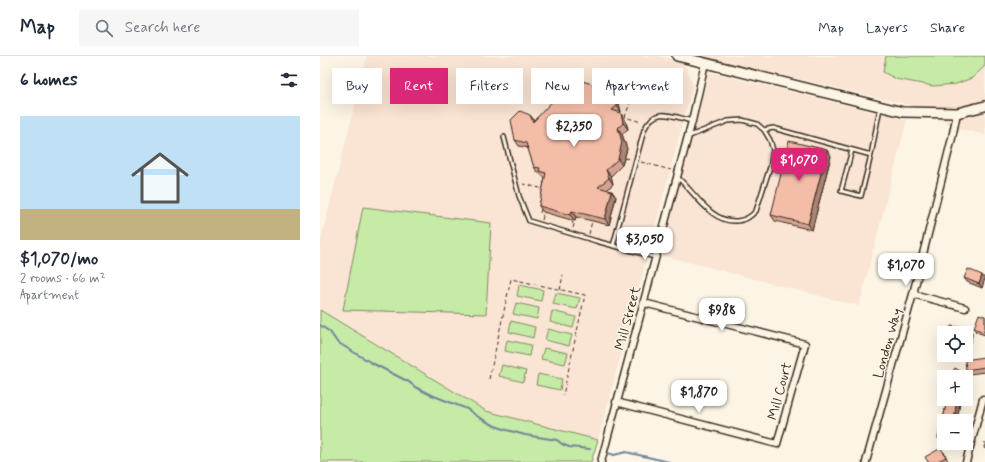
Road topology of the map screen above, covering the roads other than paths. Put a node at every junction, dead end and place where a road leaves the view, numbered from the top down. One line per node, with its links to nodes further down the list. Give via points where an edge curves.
1 (677, 56): 2 (street)
2 (693, 58): 3 (street)
3 (705, 63): 4 (street); 7 (street, Mill Street)
4 (880, 106): 6 (street, via 903,112); 12 (lane)
5 (985, 106): 6 (street)
6 (957, 113): 16 (street, London Way)
7 (692, 121): 10 (street, Mill Street); 14 (lane, via 664,114 656,115 647,122)
8 (764, 130): 10 (lane, via 757,124 742,120 728,121); 11 (lane, via 773,128); 13 (lane, via 773,150 771,164 756,211 750,217 736,221 720,218 701,203)
9 (504, 137): 14 (lane, via 519,196 529,221)
10 (687, 137): 13 (street, Mill Street)
11 (852, 150): 12 (lane); 12 (lane, via 841,191 861,196)
12 (871, 155)
13 (677, 177): 15 (street, Mill Street)
14 (613, 246): 15 (lane)
15 (655, 257): 17 (street, Mill Street)
16 (913, 294): 18 (street); 22 (street, London Way)
17 (644, 303): 20 (street, Mill Street); 20 (street, Mill Court, via 805,344 777,444)
18 (965, 308)
19 (983, 399): 23 (street)
20 (616, 402): 21 (street, Mill Street)
21 (601, 462)
22 (866, 462)
23 (966, 462)

